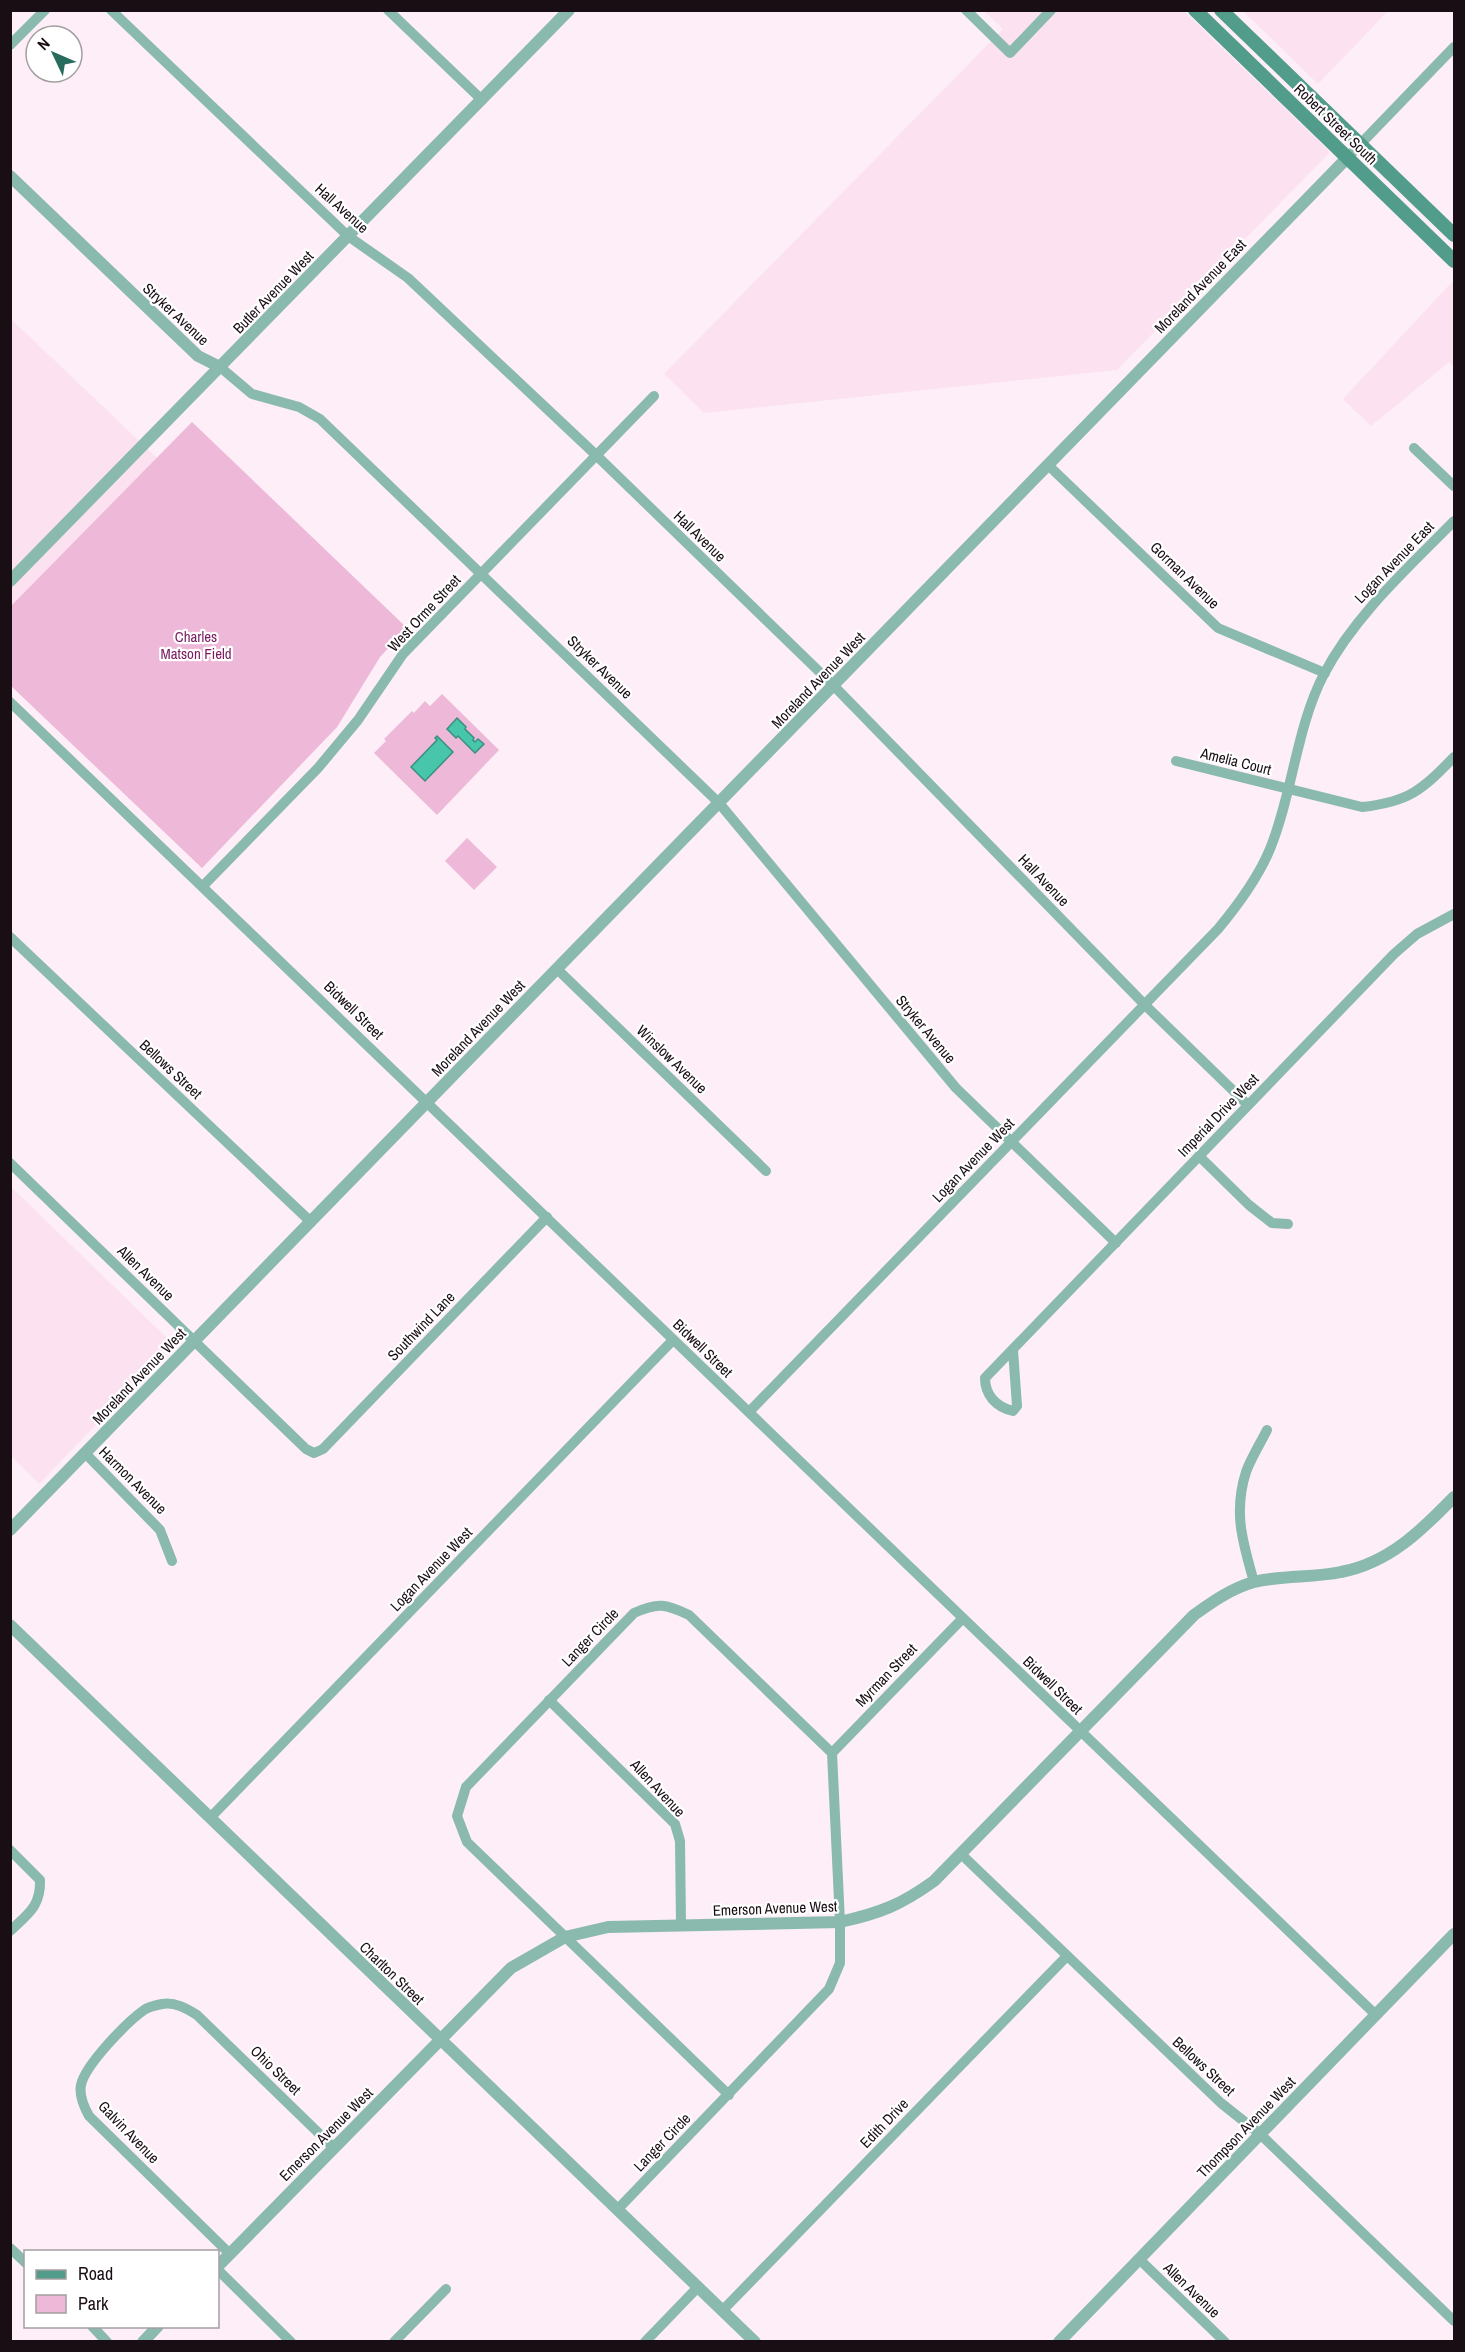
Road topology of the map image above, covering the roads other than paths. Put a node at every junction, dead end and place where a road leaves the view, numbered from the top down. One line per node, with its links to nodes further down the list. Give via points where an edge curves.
1 (45, 10): 9 (street)
2 (111, 10): 16 (street, Hall Avenue)
3 (388, 10): 11 (street)
4 (569, 10): 11 (street, Butler Avenue West)
5 (966, 10): 6 (street, via 1010,53)
6 (1051, 10)
7 (1195, 10): 13 (main road, Robert Street South)
8 (1221, 10): 12 (main road, Robert Street South)
9 (10, 45)
10 (1455, 47): 12 (street, Moreland Avenue East)
11 (482, 100): 16 (street, Butler Avenue West)
12 (1360, 145): 13 (street, Moreland Avenue East); 15 (main road, Robert Street South)
13 (1347, 158): 17 (main road, Robert Street South); 22 (street, Moreland Avenue East)
14 (10, 176): 18 (street, Stryker Avenue, via 198,356)
15 (1455, 235)
16 (348, 236): 18 (street, Butler Avenue West); 21 (street, Hall Avenue, via 408,278)
17 (1455, 261)
18 (220, 367): 26 (street, Stryker Avenue, via 252,394 299,407 320,419); 27 (street, Butler Avenue West)
19 (654, 396): 21 (street, West Orme Street)
20 (1414, 447): 23 (street)
21 (596, 455): 26 (street, West Orme Street); 29 (street, Hall Avenue)
22 (1048, 465): 25 (street, Moreland Avenue East); 28 (street, Gorman Avenue, via 1218,628)
23 (1455, 486)
24 (1455, 521): 28 (street, Logan Avenue East, via 1366,612)
25 (968, 547): 29 (street, Moreland Avenue West)
26 (480, 574): 34 (street, Stryker Avenue); 35 (street, West Orme Street, via 403,654 358,720 318,768)
27 (10, 581)
28 (1324, 674): 33 (street, Logan Avenue East)
29 (833, 686): 34 (street, Moreland Avenue West); 40 (street, Hall Avenue)
30 (10, 702): 35 (street, Bidwell Street)
31 (1455, 757): 33 (street, Amelia Court, via 1414,794 1389,804 1362,807)
32 (1176, 762): 33 (street, Amelia Court)
33 (1288, 790): 37 (street, Logan Avenue East, via 1270,850 1243,898)
34 (719, 802): 39 (street, Moreland Avenue West); 43 (street, Stryker Avenue, via 956,1089)
35 (203, 886): 41 (street, Bidwell Street)
36 (1455, 914): 42 (street, Imperial Drive West, via 1417,934 1394,954)
37 (1218, 929): 40 (street, Logan Avenue West)
38 (10, 937): 48 (street, Bellows Street)
39 (557, 969): 41 (street, Moreland Avenue West); 46 (street, Winslow Avenue)
40 (1145, 1005): 42 (street, Hall Avenue); 43 (street, Logan Avenue West)
41 (427, 1102): 47 (street, Bidwell Street); 48 (street, Moreland Avenue West)
42 (1248, 1105): 44 (street, Imperial Drive West)
43 (1011, 1142): 50 (street, Stryker Avenue); 54 (street, Logan Avenue West)
44 (1199, 1156): 49 (street, via 1272,1223); 50 (street, Imperial Drive West)
45 (10, 1162): 52 (street, Allen Avenue)
46 (766, 1171)
47 (547, 1217): 51 (street, Bidwell Street); 56 (street, Southwind Lane)
48 (311, 1222): 52 (street, Moreland Avenue West)
49 (1288, 1224)
50 (1116, 1243): 53 (street, Imperial Drive West)
51 (673, 1340): 54 (street, Bidwell Street); 67 (street, Logan Avenue West)
52 (195, 1341): 56 (street, Allen Avenue, via 306,1449); 57 (street, Moreland Avenue West)
53 (1013, 1350): 53 (street, Imperial Drive West, via 985,1378 990,1396 1013,1411 1017,1406)
54 (748, 1412): 62 (street, Bidwell Street)
55 (1267, 1430): 61 (street, via 1246,1470 1239,1502 1240,1534)
56 (315, 1453)
57 (85, 1454): 59 (street, Moreland Avenue West); 60 (street, Harmon Avenue, via 160,1530)
58 (1455, 1497): 61 (street, Emerson Avenue West, via 1421,1531 1390,1554 1343,1572)
59 (10, 1530)
60 (172, 1561)
61 (1254, 1582): 65 (street, Emerson Avenue West, via 1221,1596 1194,1615)
62 (962, 1618): 65 (street, Bidwell Street); 66 (street, Myrman Street)
63 (10, 1625): 67 (street, Charlton Street)
64 (549, 1700): 66 (street, Langer Circle, via 634,1613 650,1606 668,1605 689,1615); 71 (street, Allen Avenue, via 675,1824 680,1840); 74 (street, Langer Circle, via 465,1787 457,1816 467,1842)
65 (1079, 1732): 69 (street, Emerson Avenue West); 77 (street, Bidwell Street)
66 (832, 1753): 70 (street, Langer Circle)
67 (210, 1818): 78 (street, Charlton Street)
68 (10, 1850): 72 (street, via 40,1880 37,1904)
69 (961, 1854): 70 (street, Emerson Avenue West, via 906,1901); 75 (street, Bellows Street)
70 (840, 1922): 71 (street, Emerson Avenue West); 79 (street, Langer Circle, via 840,1963 829,1989)
71 (681, 1925): 74 (street, Emerson Avenue West, via 608,1927)
72 (10, 1931)
73 (1455, 1934): 77 (street, Thompson Avenue West)
74 (565, 1937): 78 (street, Emerson Avenue West, via 511,1968); 79 (street, Langer Circle)
75 (1066, 1956): 80 (street, Bellows Street, via 1221,2103); 91 (street, Edith Drive)
76 (197, 2015): 81 (street, Ohio Street); 84 (street, Galvin Avenue, via 183,2006 163,2004 145,2009 93,2059 81,2087 83,2104 89,2116)
77 (1376, 2015): 80 (street, Thompson Avenue West)
78 (440, 2041): 81 (street, Emerson Avenue West); 82 (street, Charlton Street)
79 (729, 2095): 82 (street, Langer Circle)
80 (1260, 2134): 85 (street, Thompson Avenue West); 92 (street, Bellows Street)
81 (334, 2148): 84 (street, Emerson Avenue West)
82 (617, 2210): 89 (street, Charlton Street)
83 (10, 2248): 86 (street)
84 (229, 2253): 87 (street, Emerson Avenue West)
85 (1139, 2259): 101 (street, Thompson Avenue West); 102 (street, Allen Avenue)
86 (24, 2261)
87 (219, 2267)
88 (219, 2269): 97 (street)
89 (698, 2288): 91 (street, Charlton Street); 99 (street)
90 (446, 2289): 98 (street)
91 (722, 2311): 100 (street, Charlton Street)
92 (1455, 2321)
93 (94, 2328): 95 (street)
94 (156, 2328): 96 (street)
95 (107, 2342)
96 (143, 2342)
97 (291, 2342)
98 (394, 2342)
99 (645, 2342)
100 (755, 2342)
101 (1059, 2342)
102 (1225, 2342)

